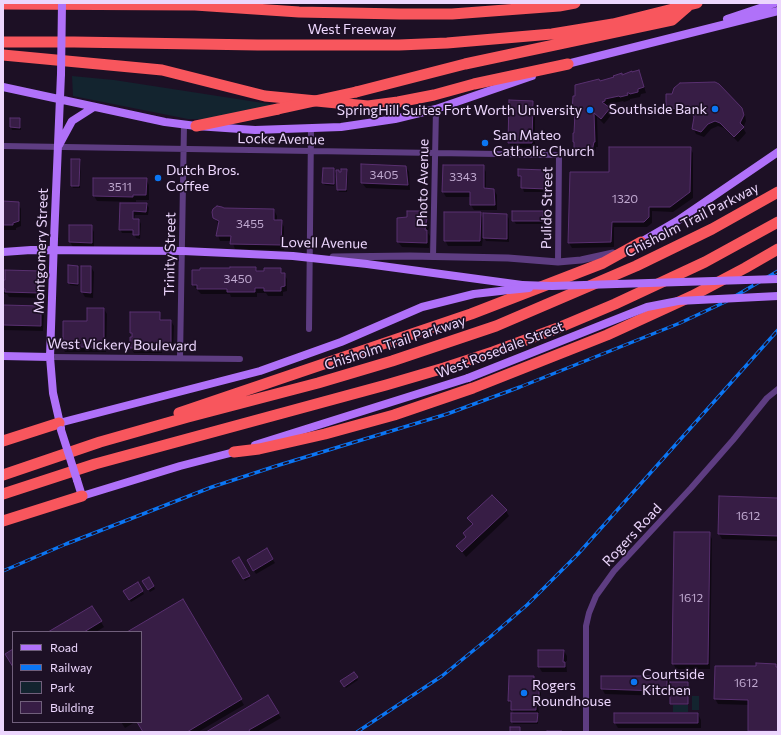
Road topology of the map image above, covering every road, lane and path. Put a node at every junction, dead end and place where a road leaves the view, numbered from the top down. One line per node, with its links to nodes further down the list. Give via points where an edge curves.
1 (62, 3): 14 (main road, Montgomery Street, bridge)
2 (314, 3): 7 (highway)
3 (576, 3): 7 (highway, West Freeway, via 452,14)
4 (775, 3): 10 (main road)
5 (3, 4): 7 (highway, West Freeway, via 195,5)
6 (693, 4): 9 (highway, West Freeway, via 613,24 552,34 399,45); 18 (highway, bridge, via 672,20 465,64 356,92)
7 (299, 12)
8 (778, 12): 10 (main road)
9 (3, 42)
10 (623, 50): 12 (main road)
11 (3, 55): 12 (highway, via 162,70 265,96 368,106 434,95)
12 (568, 64): 16 (main road)
13 (3, 87): 14 (main road)
14 (60, 99): 15 (main road); 21 (main road, Montgomery Street)
15 (94, 106): 17 (main road); 21 (main road, via 72,121)
16 (436, 109): 19 (main road, via 395,119); 25 (street, Photo Avenue)
17 (184, 125): 18 (main road); 22 (street, Trinity Street)
18 (196, 126): 19 (main road, via 255,130)
19 (311, 129): 23 (street)
20 (3, 146): 21 (street, Locke Avenue)
21 (57, 147): 22 (street, Locke Avenue); 31 (main road, Montgomery Street)
22 (184, 149): 23 (street, Locke Avenue); 32 (street, Trinity Street)
23 (311, 151): 25 (street, Locke Avenue); 35 (street)
24 (778, 152): 29 (main road)
25 (436, 153): 26 (street, Locke Avenue); 34 (street, Photo Avenue)
26 (559, 155): 36 (street, Pulido Street)
27 (778, 192): 47 (highway, Chisholm Trail Parkway, via 636,266 528,313 461,338 339,377)
28 (778, 222): 51 (highway, via 705,262 587,316 471,359 386,385 95,464)
29 (641, 242): 36 (street, Lovell Avenue, via 619,252 596,258); 47 (highway, via 603,263 508,300 184,411)
30 (778, 249): 49 (highway, via 692,296 614,332 473,388 394,415 325,434)
31 (53, 250): 32 (main road, Lovell Avenue); 33 (main road, Lovell Avenue); 42 (main road, Montgomery Street)
32 (183, 251): 35 (main road, Lovell Avenue); 43 (street, Trinity Street)
33 (3, 252)
34 (433, 257): 35 (street, Lovell Avenue); 36 (street, Lovell Avenue)
35 (310, 258): 38 (main road, bridge, via 522,285); 40 (street)
36 (558, 262)
37 (778, 279): 38 (main road, bridge)
38 (552, 286): 46 (main road, Chisholm Trail Parkway, bridge, via 474,294 422,307 341,342 260,371)
39 (778, 296): 49 (main road, West Rosedale Street, bridge, via 678,300 647,307 468,378)
40 (309, 329)
41 (3, 356): 42 (main road, West Vickery Boulevard)
42 (50, 356): 43 (street, West Vickery Boulevard); 46 (main road, Montgomery Street, via 53,394)
43 (180, 358): 44 (street, West Vickery Boulevard)
44 (240, 359)
45 (778, 389): 54 (street, Rogers Road, via 767,398 691,488 614,571 596,596 586,626)
46 (60, 426): 48 (highway); 52 (main road, Montgomery Street, bridge)
47 (123, 436): 50 (highway, Chisholm Trail Parkway)
48 (3, 441)
49 (234, 452): 52 (main road)
50 (3, 475)
51 (3, 494)
52 (82, 496): 53 (highway)
53 (3, 521)
54 (586, 732)

